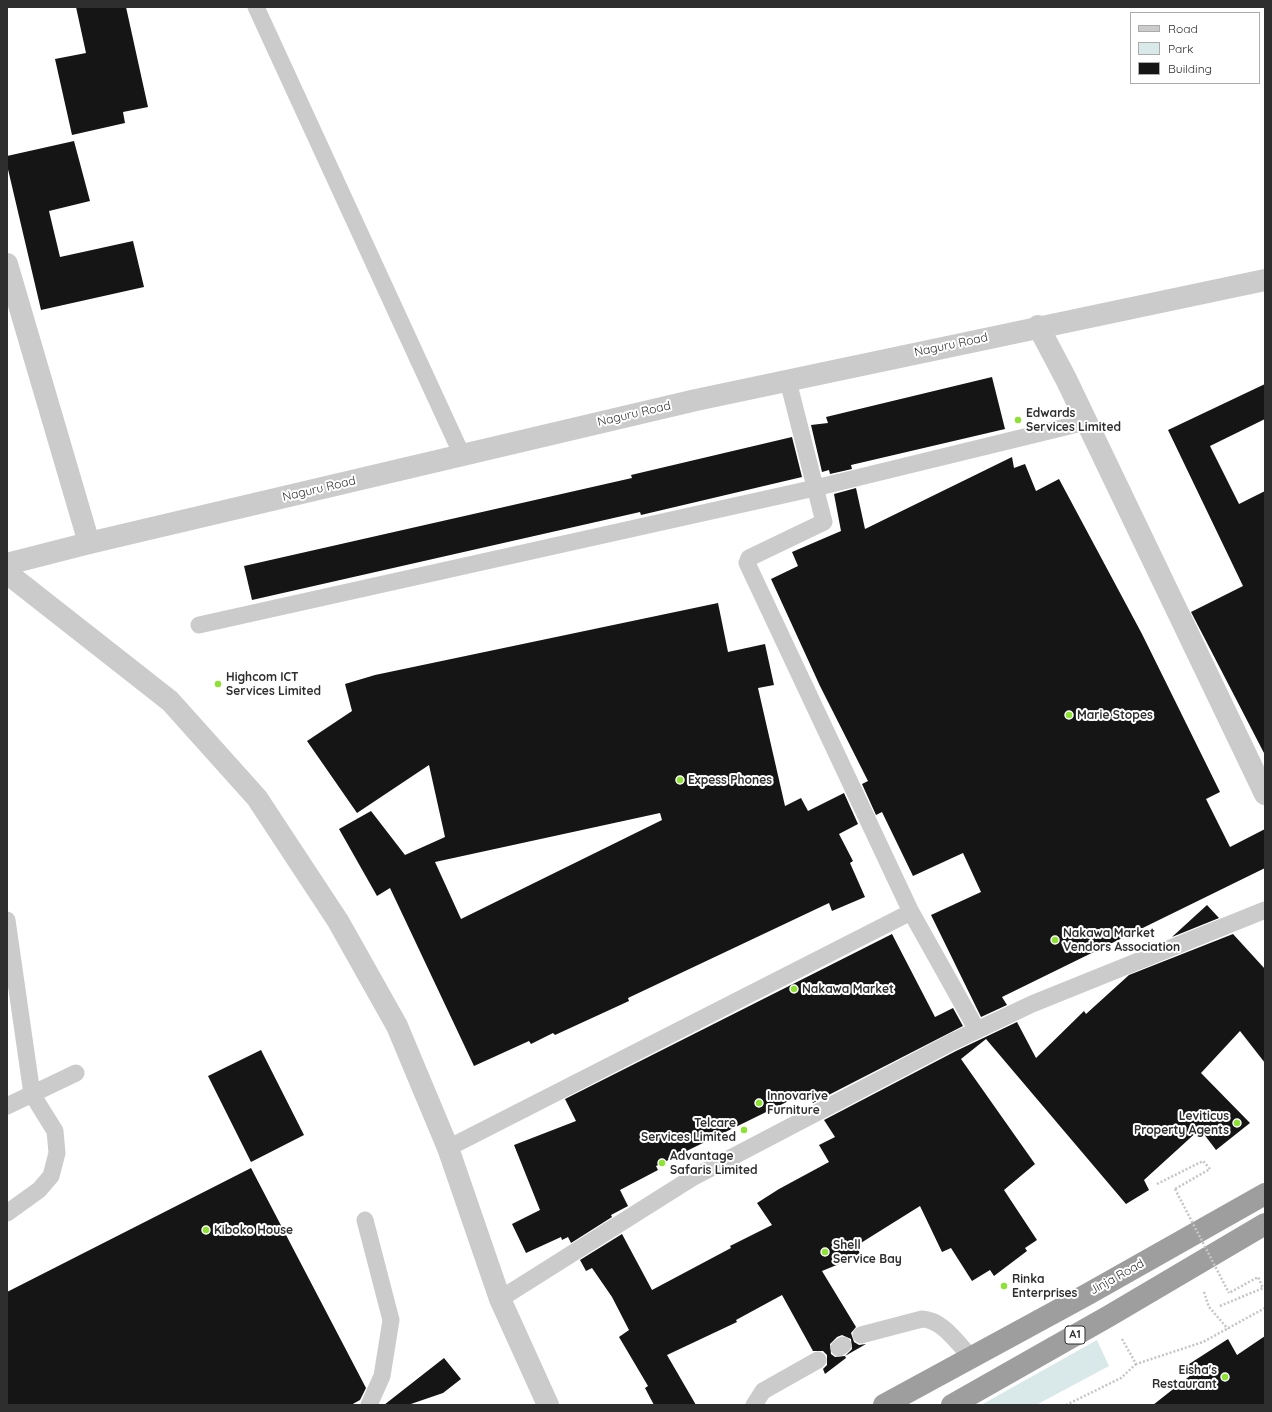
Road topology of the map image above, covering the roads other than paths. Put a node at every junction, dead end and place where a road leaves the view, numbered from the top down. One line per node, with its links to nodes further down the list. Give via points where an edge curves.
1 (256, 7): 7 (lane)
2 (7, 264): 9 (street)
3 (1265, 280): 4 (street, Naguru Road)
4 (1038, 326): 5 (street, Naguru Road); 6 (street)
5 (788, 381): 7 (street, Naguru Road); 8 (lane)
6 (1086, 422): 8 (lane); 13 (street)
7 (462, 455): 9 (street, Naguru Road)
8 (815, 488): 12 (lane); 15 (lane, via 824,522 749,558 747,563)
9 (90, 543): 10 (street, Naguru Road)
10 (7, 564)
11 (7, 573): 21 (street, via 170,701 257,798 338,921 397,1026)
12 (199, 625)
13 (1265, 794)
14 (1265, 910): 17 (lane, via 1032,1004)
15 (911, 912): 17 (lane); 21 (lane)
16 (7, 920): 19 (lane)
17 (978, 1030): 26 (lane, via 692,1178)
18 (76, 1073): 19 (lane)
19 (32, 1094): 20 (lane); 23 (lane, via 55,1131 57,1153 51,1176 40,1190)
20 (7, 1106)
21 (448, 1148): 26 (street)
22 (1265, 1194): 28 (highway, Jinja Road / A1)
23 (7, 1213)
24 (365, 1220): 30 (lane, via 391,1320 382,1376)
25 (1265, 1224): 34 (highway, A1)
26 (500, 1300): 31 (street)
27 (861, 1335): 28 (lane, via 930,1319 938,1323)
28 (971, 1357): 33 (highway, Jinja Road / A1)
29 (818, 1360): 32 (lane, via 763,1391)
30 (369, 1405)
31 (548, 1405)
32 (754, 1405)
33 (884, 1405)
34 (952, 1405)

